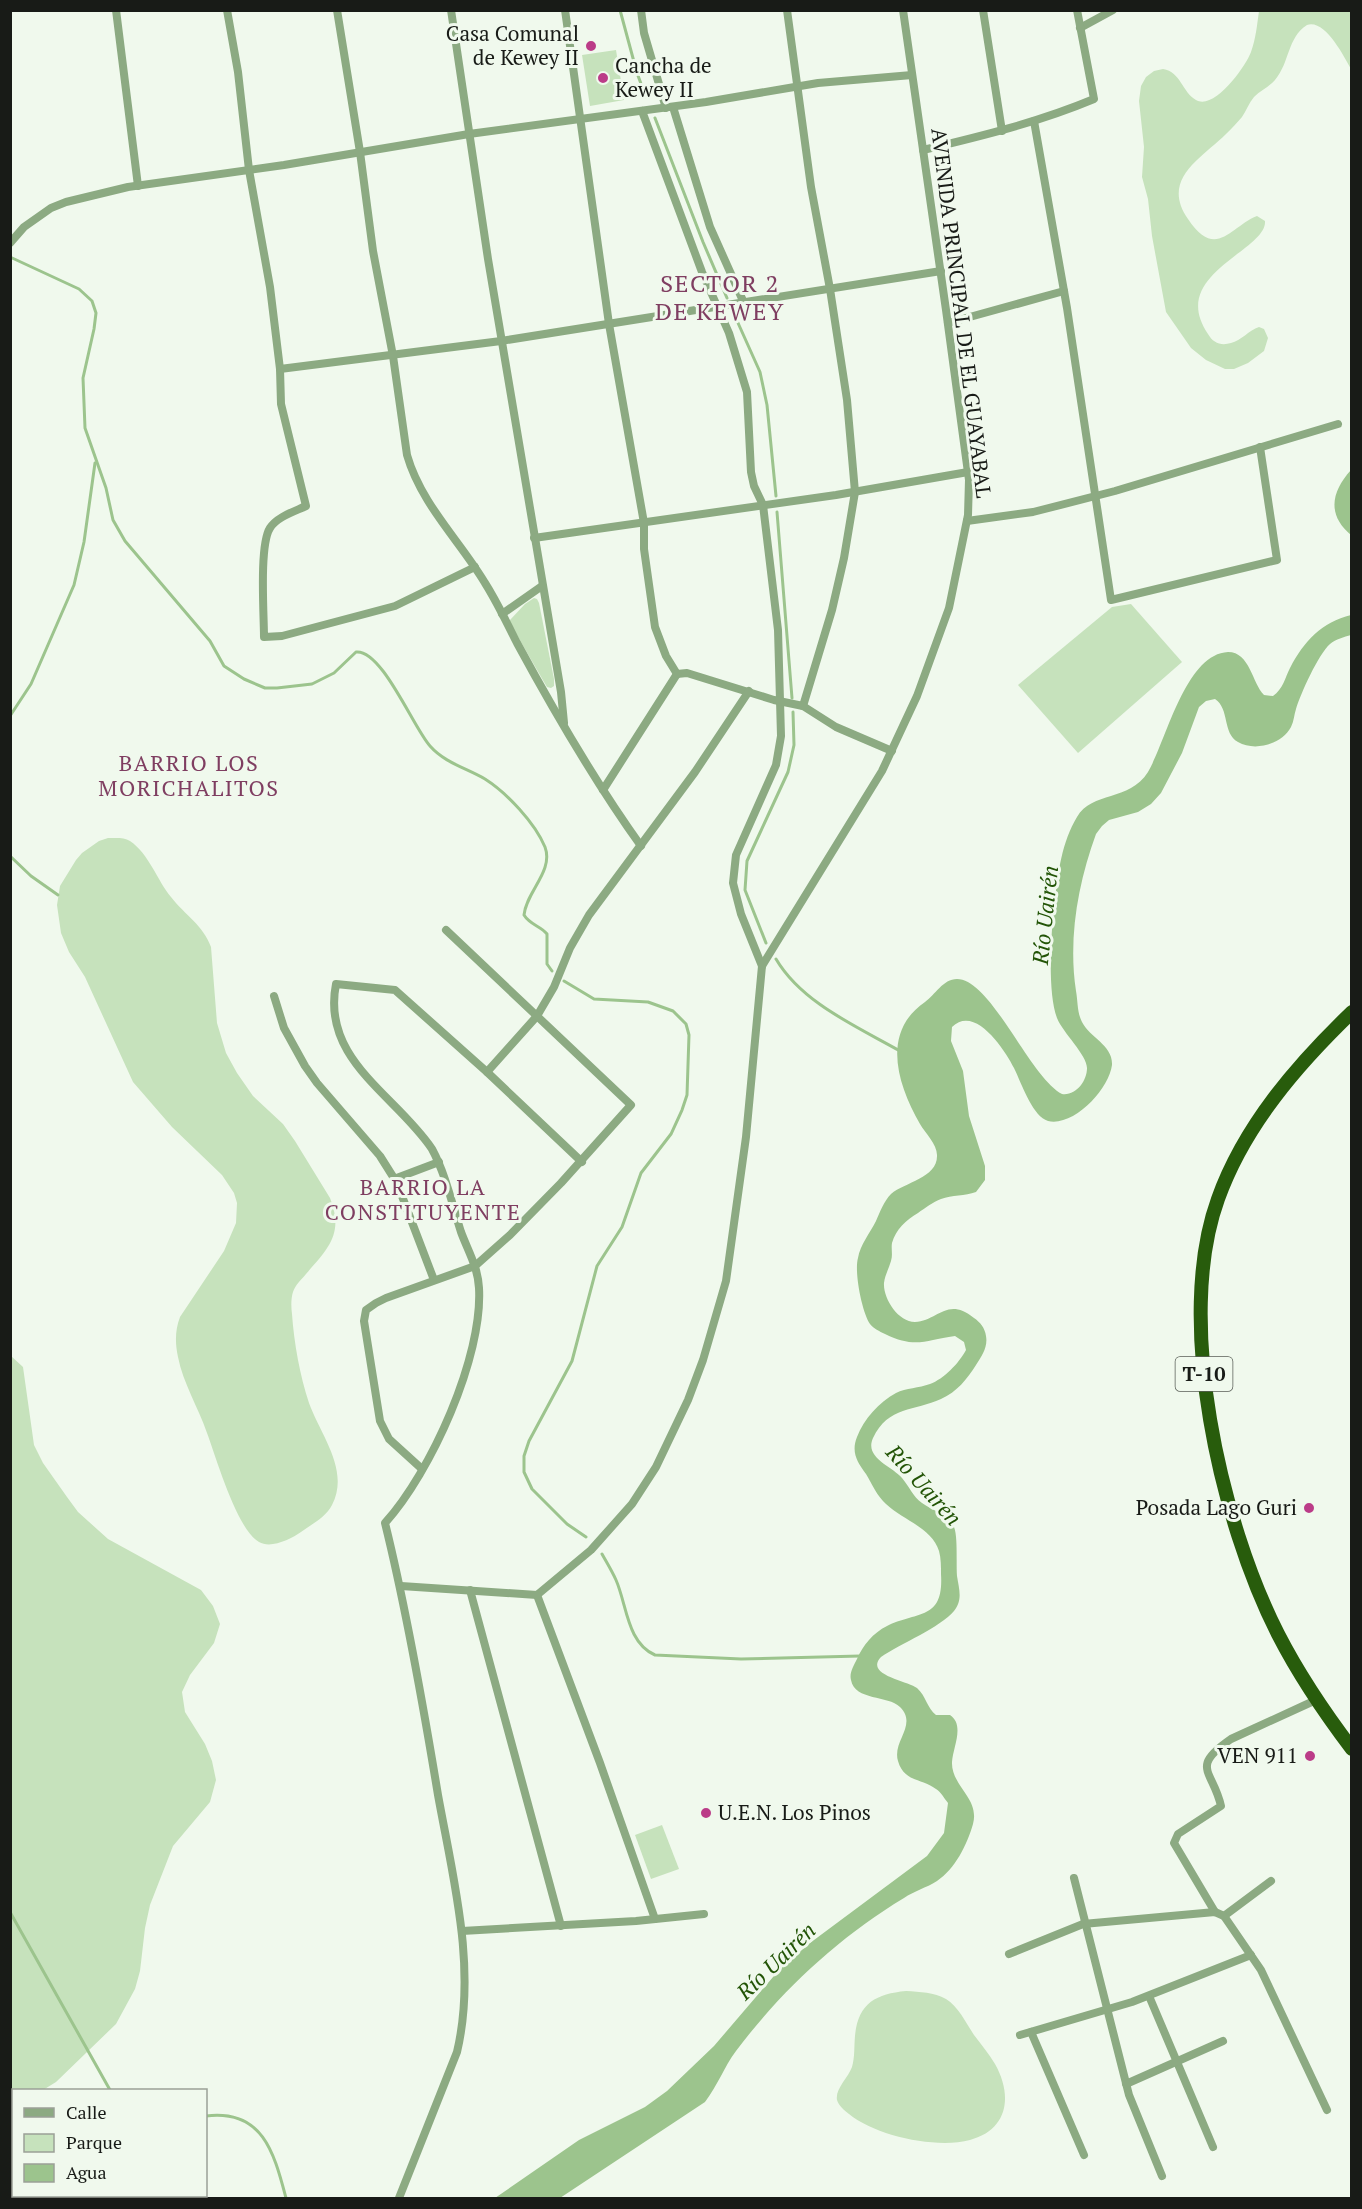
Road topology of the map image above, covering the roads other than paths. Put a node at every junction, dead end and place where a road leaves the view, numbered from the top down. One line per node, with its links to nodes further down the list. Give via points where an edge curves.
1 (116, 10): 24 (street)
2 (227, 10): 23 (street)
3 (337, 10): 22 (street)
4 (451, 10): 20 (street)
5 (565, 10): 17 (street)
6 (641, 10): 15 (street, via 644,33)
7 (787, 10): 14 (street)
8 (903, 10): 13 (street, AVENIDA PRINCIPAL DE EL GUAYABAL)
9 (983, 10): 19 (street)
10 (1077, 10): 12 (street)
11 (1113, 10): 12 (street)
12 (1080, 28): 18 (street, via 1094,99)
13 (912, 75): 14 (street); 21 (street, AVENIDA PRINCIPAL DE EL GUAYABAL)
14 (798, 87): 15 (street); 27 (street)
15 (669, 107): 16 (street); 29 (street, via 710,227)
16 (642, 111): 17 (street); 30 (street)
17 (580, 119): 20 (street); 32 (street)
18 (1034, 122): 19 (street); 28 (street)
19 (1002, 131): 21 (street)
20 (470, 134): 22 (street); 33 (street)
21 (923, 150): 26 (street, AVENIDA PRINCIPAL DE EL GUAYABAL)
22 (360, 152): 23 (street); 34 (street)
23 (249, 170): 24 (street); 35 (street)
24 (138, 186): 25 (street, via 89,195 51,208 24,227)
25 (10, 243)
26 (941, 271): 27 (street); 31 (street, AVENIDA PRINCIPAL DE EL GUAYABAL)
27 (830, 289): 29 (street); 39 (street, via 847,400)
28 (1064, 291): 31 (street); 40 (street)
29 (744, 303): 30 (street)
30 (717, 308): 32 (street); 41 (street, via 746,381 752,472)
31 (948, 323): 38 (street, AVENIDA PRINCIPAL DE EL GUAYABAL)
32 (609, 324): 33 (street); 43 (street)
33 (501, 340): 34 (street); 44 (street)
34 (393, 356): 35 (street); 45 (street, via 411,469 424,495)
35 (280, 369): 45 (street, via 281,404 306,506 274,523 267,533 264,637 282,636 395,606)
36 (1338, 424): 37 (street)
37 (1260, 447): 40 (street); 40 (street, via 1277,560 1111,600)
38 (968, 472): 39 (street); 42 (street, AVENIDA PRINCIPAL DE EL GUAYABAL)
39 (855, 492): 41 (street); 51 (street, via 832,610)
40 (1096, 496): 42 (street, via 1033,512)
41 (763, 506): 43 (street); 50 (street, via 778,630)
42 (967, 521): 53 (street, AVENIDA PRINCIPAL DE EL GUAYABAL, via 944,624)
43 (644, 523): 44 (street); 48 (street, via 655,627)
44 (534, 538): 46 (street)
45 (475, 567): 47 (street)
46 (542, 586): 47 (street); 52 (street)
47 (502, 614): 52 (street)
48 (677, 674): 49 (street, via 687,673); 54 (street)
49 (749, 692): 50 (street); 55 (street)
50 (781, 701): 51 (street); 57 (street, via 782,736 776,765 742,838 734,869 741,914)
51 (803, 706): 53 (street, via 836,727)
52 (564, 726): 54 (street)
53 (892, 751): 57 (street, AVENIDA PRINCIPAL DE EL GUAYABAL)
54 (603, 790): 55 (street)
55 (641, 846): 60 (street, via 584,922)
56 (446, 930): 60 (street)
57 (762, 966): 70 (street, AVENIDA PRINCIPAL DE EL GUAYABAL, via 746,1137 726,1281 703,1360 671,1438 645,1485 591,1550)
58 (274, 996): 64 (street, via 284,1028 305,1066 380,1156)
59 (1352, 1012): 71 (highway, T-10, via 1295,1072 1237,1155 1211,1221 1202,1283 1205,1378 1212,1432 1228,1498 1261,1596)
60 (537, 1016): 61 (street); 63 (street, via 632,1105)
61 (487, 1072): 62 (street, via 395,990 336,984 333,1016 346,1049 426,1140); 63 (street)
62 (439, 1162): 64 (street); 65 (street)
63 (582, 1162): 65 (street)
64 (394, 1179): 66 (street)
65 (476, 1266): 66 (street); 67 (street, via 480,1301 474,1345)
66 (434, 1280): 67 (street, via 376,1303 364,1316 380,1421 389,1438)
67 (422, 1469): 68 (street, via 385,1523)
68 (401, 1586): 69 (street); 80 (street)
69 (470, 1590): 70 (street); 79 (street)
70 (537, 1594): 77 (street)
71 (1316, 1700): 72 (highway, T-10); 76 (street, via 1231,1739 1208,1759 1207,1771 1221,1806 1182,1830 1174,1843)
72 (1352, 1749)
73 (1074, 1878): 78 (street)
74 (1271, 1881): 76 (street)
75 (704, 1914): 77 (street)
76 (1220, 1914): 78 (street); 82 (street)
77 (655, 1919): 79 (street)
78 (1086, 1923): 81 (street); 84 (street)
79 (561, 1926): 80 (street)
80 (462, 1931): 94 (street, via 463,2000 457,2052)
81 (1009, 1954)
82 (1251, 1955): 83 (street); 90 (street)
83 (1149, 1996): 84 (street); 88 (street)
84 (1107, 2011): 85 (street); 89 (street)
85 (1031, 2032): 86 (street); 92 (street)
86 (1020, 2035)
87 (1222, 2041): 88 (street)
88 (1178, 2061): 89 (street); 91 (street)
89 (1126, 2084): 93 (street)
90 (1327, 2110)
91 (1213, 2147)
92 (1084, 2156)
93 (1162, 2176)
94 (399, 2199)

